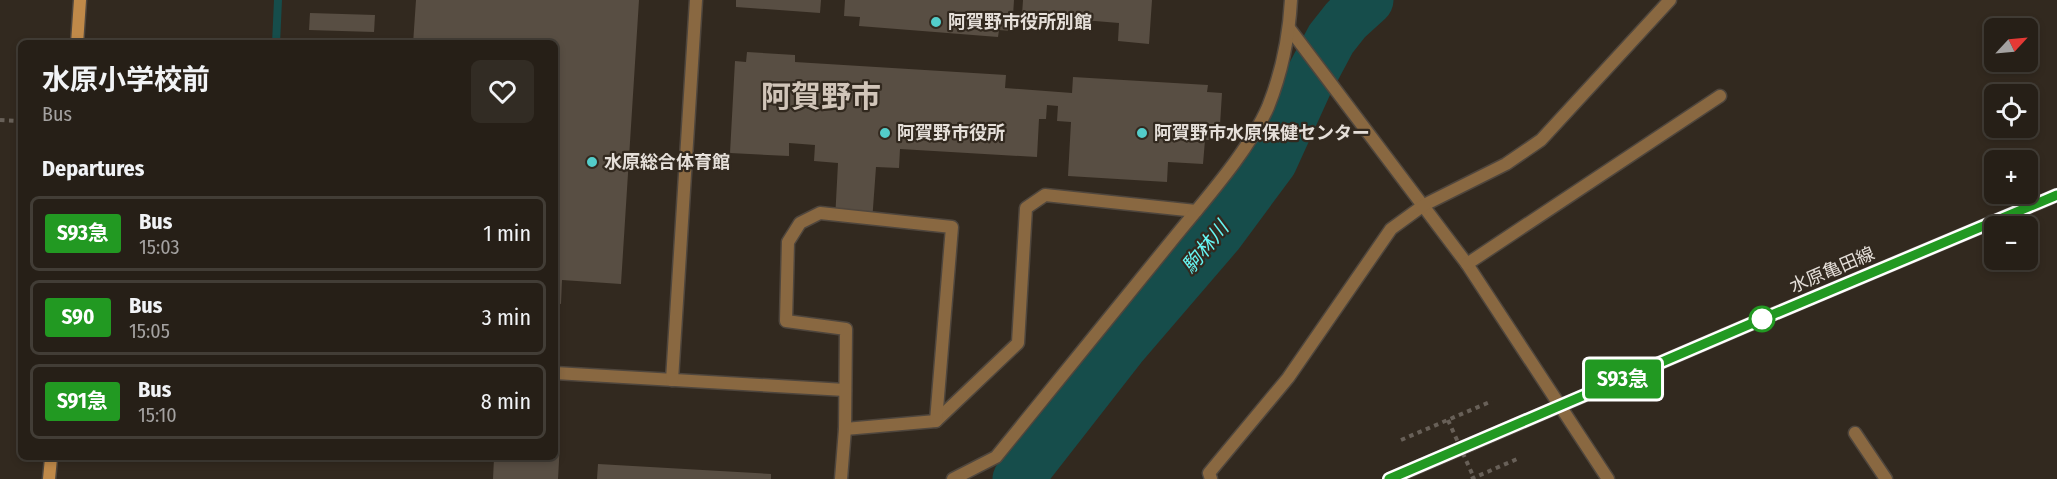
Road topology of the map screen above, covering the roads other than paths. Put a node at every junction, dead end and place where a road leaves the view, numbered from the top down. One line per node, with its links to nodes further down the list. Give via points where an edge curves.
1 (80, 0): 6 (main road)
2 (696, 0): 13 (street)
3 (1291, 0): 5 (street)
4 (1670, 0): 9 (street, via 1541,140 1506,164)
5 (1289, 28): 9 (street); 10 (street, via 1282,66 1267,108 1248,143)
6 (77, 40)
7 (1720, 96): 11 (street)
8 (2057, 195): 15 (main road, 水原亀田線)
9 (1424, 205): 11 (street); 23 (street, via 1391,230 1288,378 1209,473)
10 (1196, 211): 16 (street, via 1045,195 1026,207 1018,343); 22 (street, via 996,457)
11 (1467, 264): 15 (street)
12 (558, 373): 13 (street)
13 (672, 380): 14 (street)
14 (845, 390): 16 (street, via 846,329 786,321 788,242 800,223 820,213 952,227); 17 (street)
15 (1559, 406): 24 (main road, 水原亀田線); 25 (street)
16 (936, 421): 17 (street)
17 (845, 429): 21 (street)
18 (1855, 433): 26 (street)
19 (51, 460): 20 (main road)
20 (49, 479)
21 (841, 479)
22 (953, 479)
23 (1211, 479)
24 (1390, 479)
25 (1608, 479)
26 (1886, 479)

